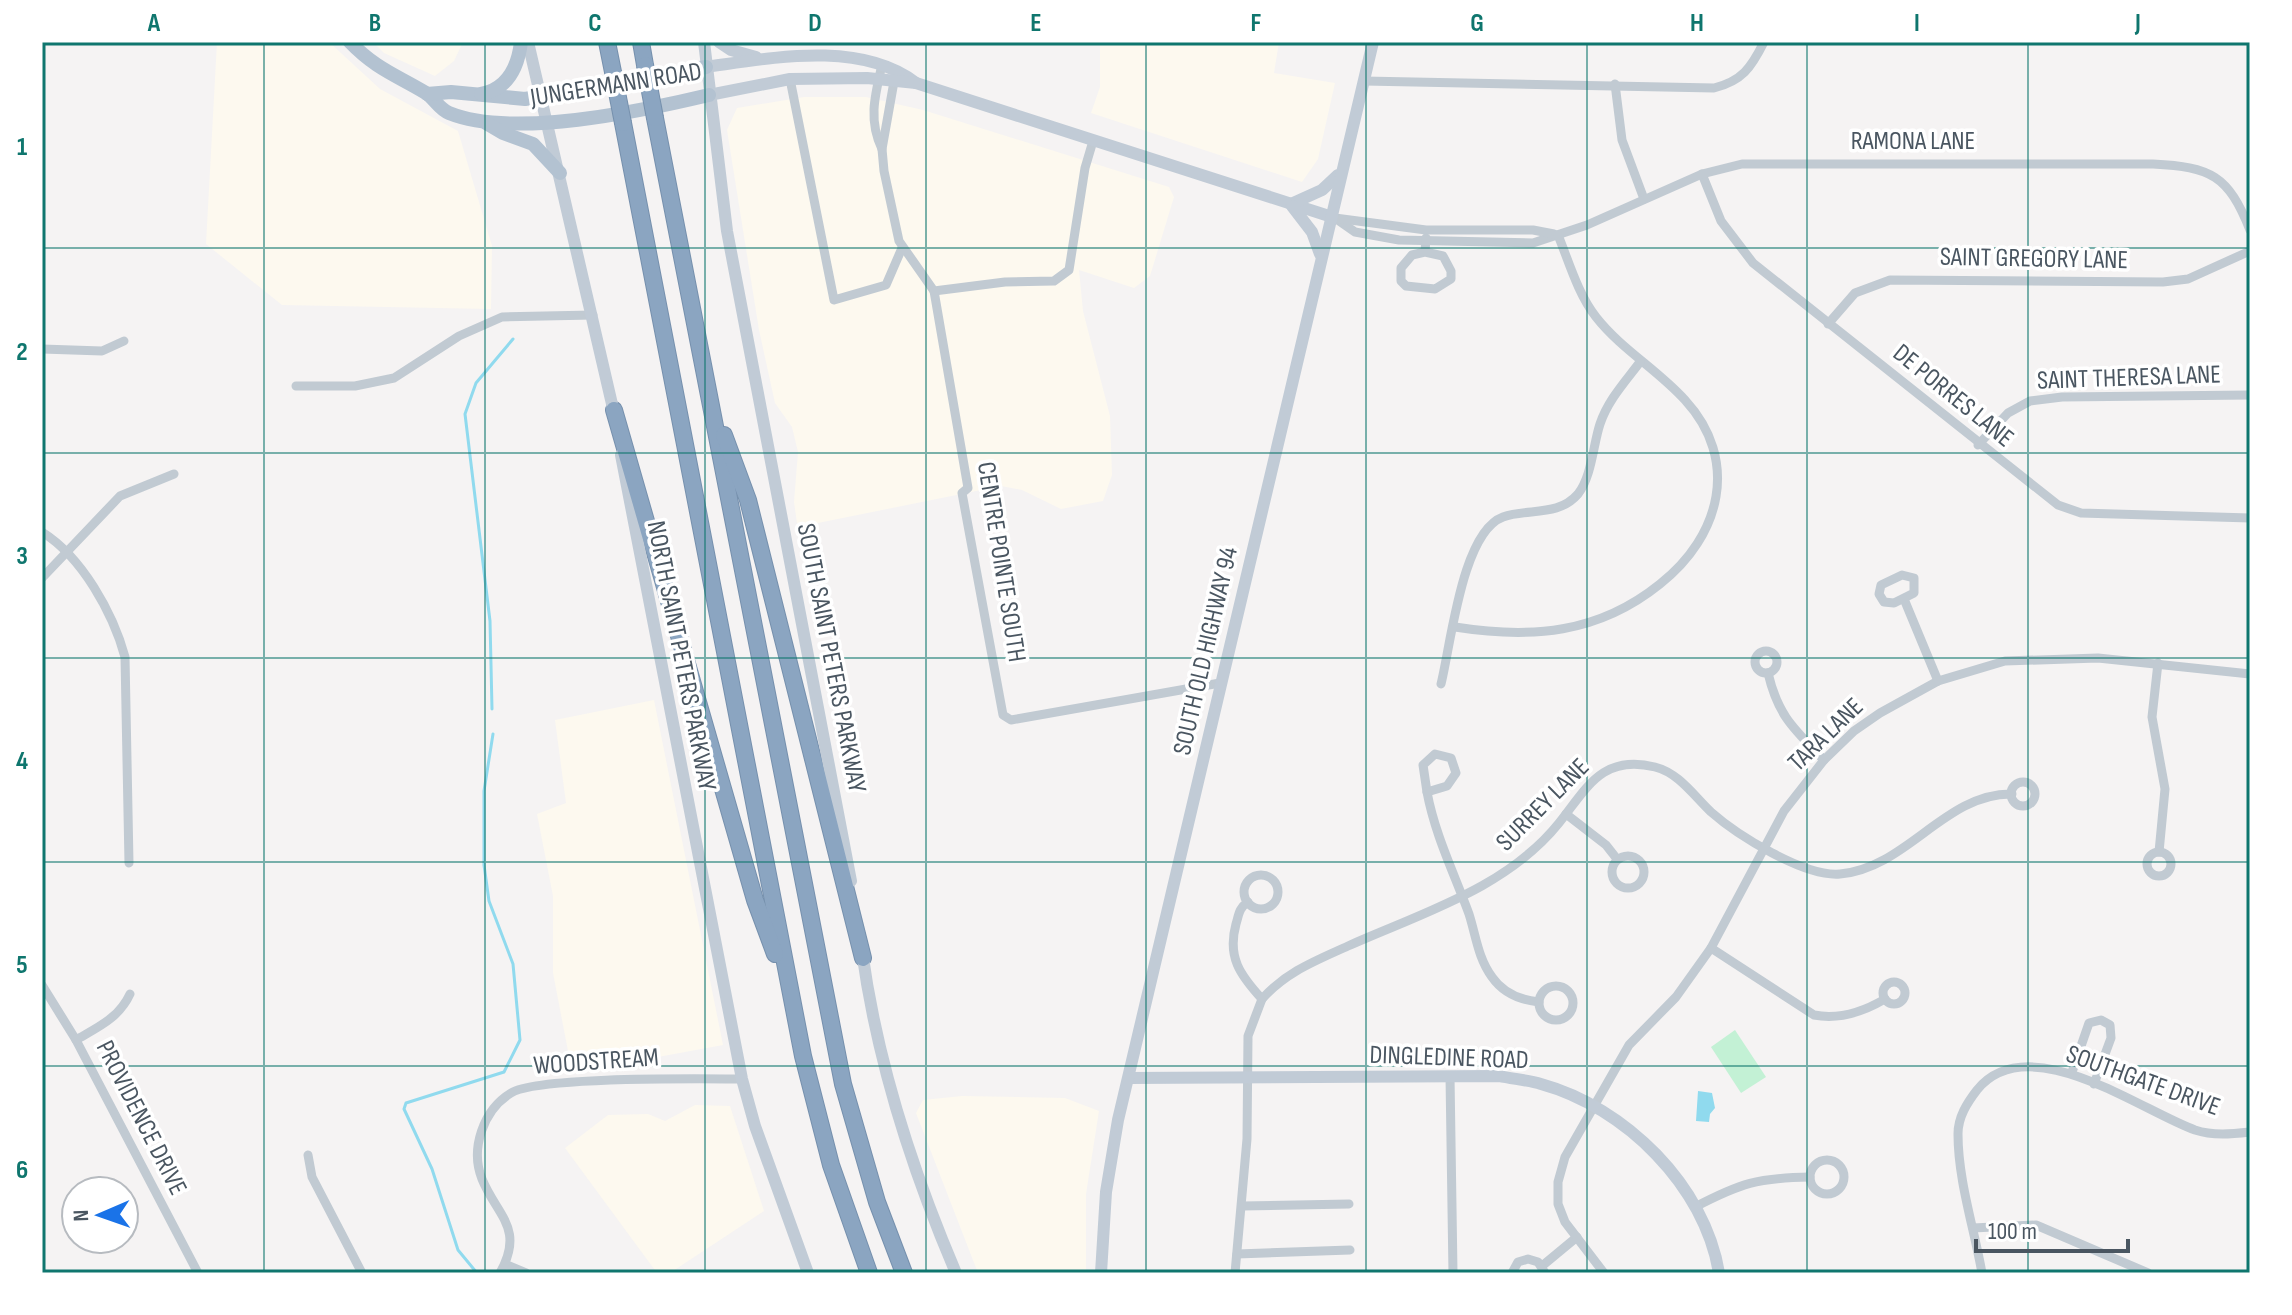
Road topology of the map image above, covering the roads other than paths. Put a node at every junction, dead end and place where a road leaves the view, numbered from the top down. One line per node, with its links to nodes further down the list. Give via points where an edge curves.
1 (350, 42): 20 (main road, JUNGERMANN ROAD, via 377,67)
2 (521, 42): 22 (main road, via 507,80)
3 (528, 42): 23 (main road, NORTH SAINT PETERS PARKWAY)
4 (607, 42): 83 (highway, bridge)
5 (641, 42): 50 (highway, bridge)
6 (704, 42): 12 (main road, SOUTH SAINT PETERS PARKWAY)
7 (719, 42): 10 (main road)
8 (1373, 42): 16 (main road, SOUTH OLD HIGHWAY 94)
9 (1764, 42): 19 (street, via 1751,68 1729,84)
10 (762, 59): 11 (main road, JUNGERMANN ROAD, via 843,58); 12 (main road, JUNGERMANN ROAD)
11 (882, 65): 13 (main road, JUNGERMANN ROAD); 15 (street, CENTRE POINTE SOUTH)
12 (706, 67): 21 (main road, SOUTH SAINT PETERS PARKWAY); 23 (main road, JUNGERMANN ROAD)
13 (897, 69): 17 (street, CENTRE POINTE SOUTH); 18 (main road, JUNGERMANN ROAD)
14 (790, 79): 15 (main road, JUNGERMANN ROAD); 21 (main road, JUNGERMANN ROAD); 40 (street, via 834,300 886,285)
15 (879, 80): 17 (main road, JUNGERMANN ROAD); 27 (street, CENTRE POINTE SOUTH, via 873,130)
16 (1364, 81): 19 (street); 29 (main road, SOUTH OLD HIGHWAY 94)
17 (894, 83): 18 (main road, JUNGERMANN ROAD); 27 (street, CENTRE POINTE SOUTH)
18 (916, 83): 26 (main road, JUNGERMANN ROAD)
19 (1615, 84): 31 (street, via 1622,140)
20 (427, 94): 22 (main road, JUNGERMANN ROAD); 24 (main road, JUNGERMANN ROAD, via 445,112)
21 (709, 95): 25 (main road, JUNGERMANN ROAD); 78 (main road, SOUTH SAINT PETERS PARKWAY, via 727,231)
22 (471, 96): 23 (main road, JUNGERMANN ROAD)
23 (541, 96): 25 (main road, NORTH SAINT PETERS PARKWAY)
24 (482, 121): 25 (main road, JUNGERMANN ROAD); 28 (main road, via 533,144)
25 (548, 123): 28 (main road, NORTH SAINT PETERS PARKWAY)
26 (1093, 141): 32 (main road, JUNGERMANN ROAD); 43 (street, via 1069,270 1054,281)
27 (882, 149): 40 (street, CENTRE POINTE SOUTH)
28 (560, 173): 44 (main road, NORTH SAINT PETERS PARKWAY)
29 (1340, 174): 32 (main road, via 1322,190); 33 (main road, SOUTH OLD HIGHWAY 94)
30 (1702, 174): 31 (street, RAMONA LANE); 35 (street, RAMONA LANE, via 1757,162 2193,166 2223,182); 45 (street, DE PORRES LANE, via 1736,244)
31 (1644, 199): 37 (street, RAMONA LANE)
32 (1291, 204): 33 (main road, JUNGERMANN ROAD); 42 (main road, via 1312,232)
33 (1332, 217): 34 (street, RAMONA LANE); 39 (street, RAMONA LANE, via 1355,232); 42 (main road, SOUTH OLD HIGHWAY 94)
34 (1426, 230): 36 (street, RAMONA LANE); 39 (street)
35 (2250, 230)
36 (1501, 231): 37 (street, RAMONA LANE); 38 (street)
37 (1558, 235): 38 (street, RAMONA LANE, via 1533,243); 48 (street, via 1596,318)
38 (1501, 244): 39 (street, RAMONA LANE)
39 (1425, 247): 39 (street, via 1404,263 1400,274 1406,286 1435,289 1451,279 1443,256)
40 (902, 248): 43 (street, CENTRE POINTE SOUTH)
41 (2250, 251): 45 (street, SAINT GREGORY LANE, via 2188,279 2163,282 1890,280 1855,293)
42 (1320, 254): 65 (main road, SOUTH OLD HIGHWAY 94)
43 (934, 291): 65 (street, CENTRE POINTE SOUTH, via 968,488 962,493 1003,715 1011,720)
44 (593, 315): 49 (street, via 502,317 459,336 394,378 355,386); 52 (main road, NORTH SAINT PETERS PARKWAY)
45 (1828, 324): 53 (street, DE PORRES LANE)
46 (124, 341): 47 (street, via 102,351)
47 (42, 349)
48 (1640, 362): 60 (street, via 1609,403 1580,491 1554,509 1503,517 1482,533); 60 (street, via 1690,405 1717,456 1715,506 1696,544 1660,585 1598,622 1525,635)
49 (296, 386)
50 (708, 392): 78 (highway, via 748,500); 110 (highway, via 843,1084)
51 (2250, 395): 53 (street, SAINT THERESA LANE, via 2030,401 2008,413)
52 (614, 410): 83 (highway, via 755,900); 89 (main road, NORTH SAINT PETERS PARKWAY)
53 (1978, 445): 55 (street, DE PORRES LANE, via 2058,505 2081,513)
54 (174, 474): 57 (street, via 120,496)
55 (2250, 518)
56 (42, 532): 57 (street)
57 (64, 552): 58 (street); 74 (street, via 97,590 117,626 125,657)
58 (42, 578)
59 (1904, 599): 64 (street)
60 (1455, 627): 66 (street)
61 (2158, 663): 63 (street, TARA LANE); 64 (street, TARA LANE, via 2028,658); 72 (street, via 2152,717 2165,789)
62 (1768, 673): 67 (street, via 1784,718)
63 (2250, 674)
64 (1938, 681): 67 (street, TARA LANE, via 1880,713)
65 (1220, 683): 88 (main road, SOUTH OLD HIGHWAY 94)
66 (1441, 684)
67 (1824, 760): 71 (street, TARA LANE, via 1784,811)
68 (1427, 792): 68 (street, via 1455,778 1456,767 1446,755 1430,756 1423,765); 75 (street, via 1434,826)
69 (2012, 794): 71 (street, SURREY LANE, via 1992,794 1971,803 1904,849 1842,874 1815,871)
70 (1566, 814): 71 (street, SURREY LANE, via 1598,775 1636,764 1676,777 1714,814); 73 (street); 75 (street, SURREY LANE, via 1541,845 1510,870)
71 (1765, 847): 77 (street, TARA LANE)
72 (2159, 852)
73 (1617, 859)
74 (129, 863)
75 (1462, 895): 81 (street, SURREY LANE, via 1291,971); 84 (street, via 1481,960 1493,979 1508,993)
76 (1248, 902): 81 (street, via 1240,907 1232,939 1235,964)
77 (1711, 948): 82 (street, via 1814,1015 1847,1015); 92 (street, TARA LANE, via 1676,997 1629,1045)
78 (863, 958): 111 (main road, SOUTH SAINT PETERS PARKWAY, via 896,1107)
79 (42, 985): 85 (street, PROVIDENCE DRIVE)
80 (130, 994): 85 (street, via 110,1020)
81 (1262, 999): 90 (street, via 1248,1036)
82 (1885, 999)
83 (792, 1000): 109 (highway, via 831,1165)
84 (1539, 1002)
85 (76, 1040): 105 (street, PROVIDENCE DRIVE)
86 (2072, 1072): 91 (street, SOUTHGATE DRIVE); 91 (street, via 2089,1023 2101,1020 2110,1025 2111,1038); 99 (street, SOUTHGATE DRIVE, via 2006,1071 1983,1083 1967,1102 1958,1135)
87 (1450, 1076): 90 (main road, DINGLEDINE ROAD); 92 (main road, DINGLEDINE ROAD, via 1499,1076 1542,1084); 114 (street)
88 (1129, 1078): 90 (main road, DINGLEDINE ROAD); 112 (main road, SOUTH OLD HIGHWAY 94, via 1112,1155)
89 (742, 1079): 103 (street, WOODSTREAM, via 606,1081 512,1092 485,1121 478,1156 485,1186 510,1224); 108 (main road, NORTH SAINT PETERS PARKWAY)
90 (1248, 1079): 97 (street)
91 (2094, 1084): 93 (street, SOUTHGATE DRIVE, via 2197,1131)
92 (1593, 1106): 98 (main road, DINGLEDINE ROAD, via 1635,1134 1664,1162); 100 (street, TARA LANE, via 1565,1157 1558,1182 1558,1204)
93 (2250, 1132)
94 (308, 1155): 106 (street, via 312,1177)
95 (1810, 1177): 98 (street, via 1760,1178)
96 (1349, 1204): 97 (street)
97 (1242, 1206): 102 (street)
98 (1695, 1207): 117 (main road, DINGLEDINE ROAD)
99 (1973, 1228): 118 (street, SOUTHGATE DRIVE); 119 (street, via 2036,1225)
100 (1577, 1237): 104 (street); 116 (street, TARA LANE)
101 (1350, 1250): 102 (street)
102 (1237, 1254): 113 (street)
103 (502, 1269): 107 (street)
104 (1544, 1270): 115 (street, via 1534,1260 1523,1260)
105 (198, 1273)
106 (362, 1273)
107 (526, 1273)
108 (808, 1273)
109 (869, 1273)
110 (904, 1273)
111 (956, 1273)
112 (1101, 1273)
113 (1235, 1273)
114 (1453, 1273)
115 (1512, 1273)
116 (1604, 1273)
117 (1719, 1273)
118 (1982, 1273)
119 (2148, 1273)

